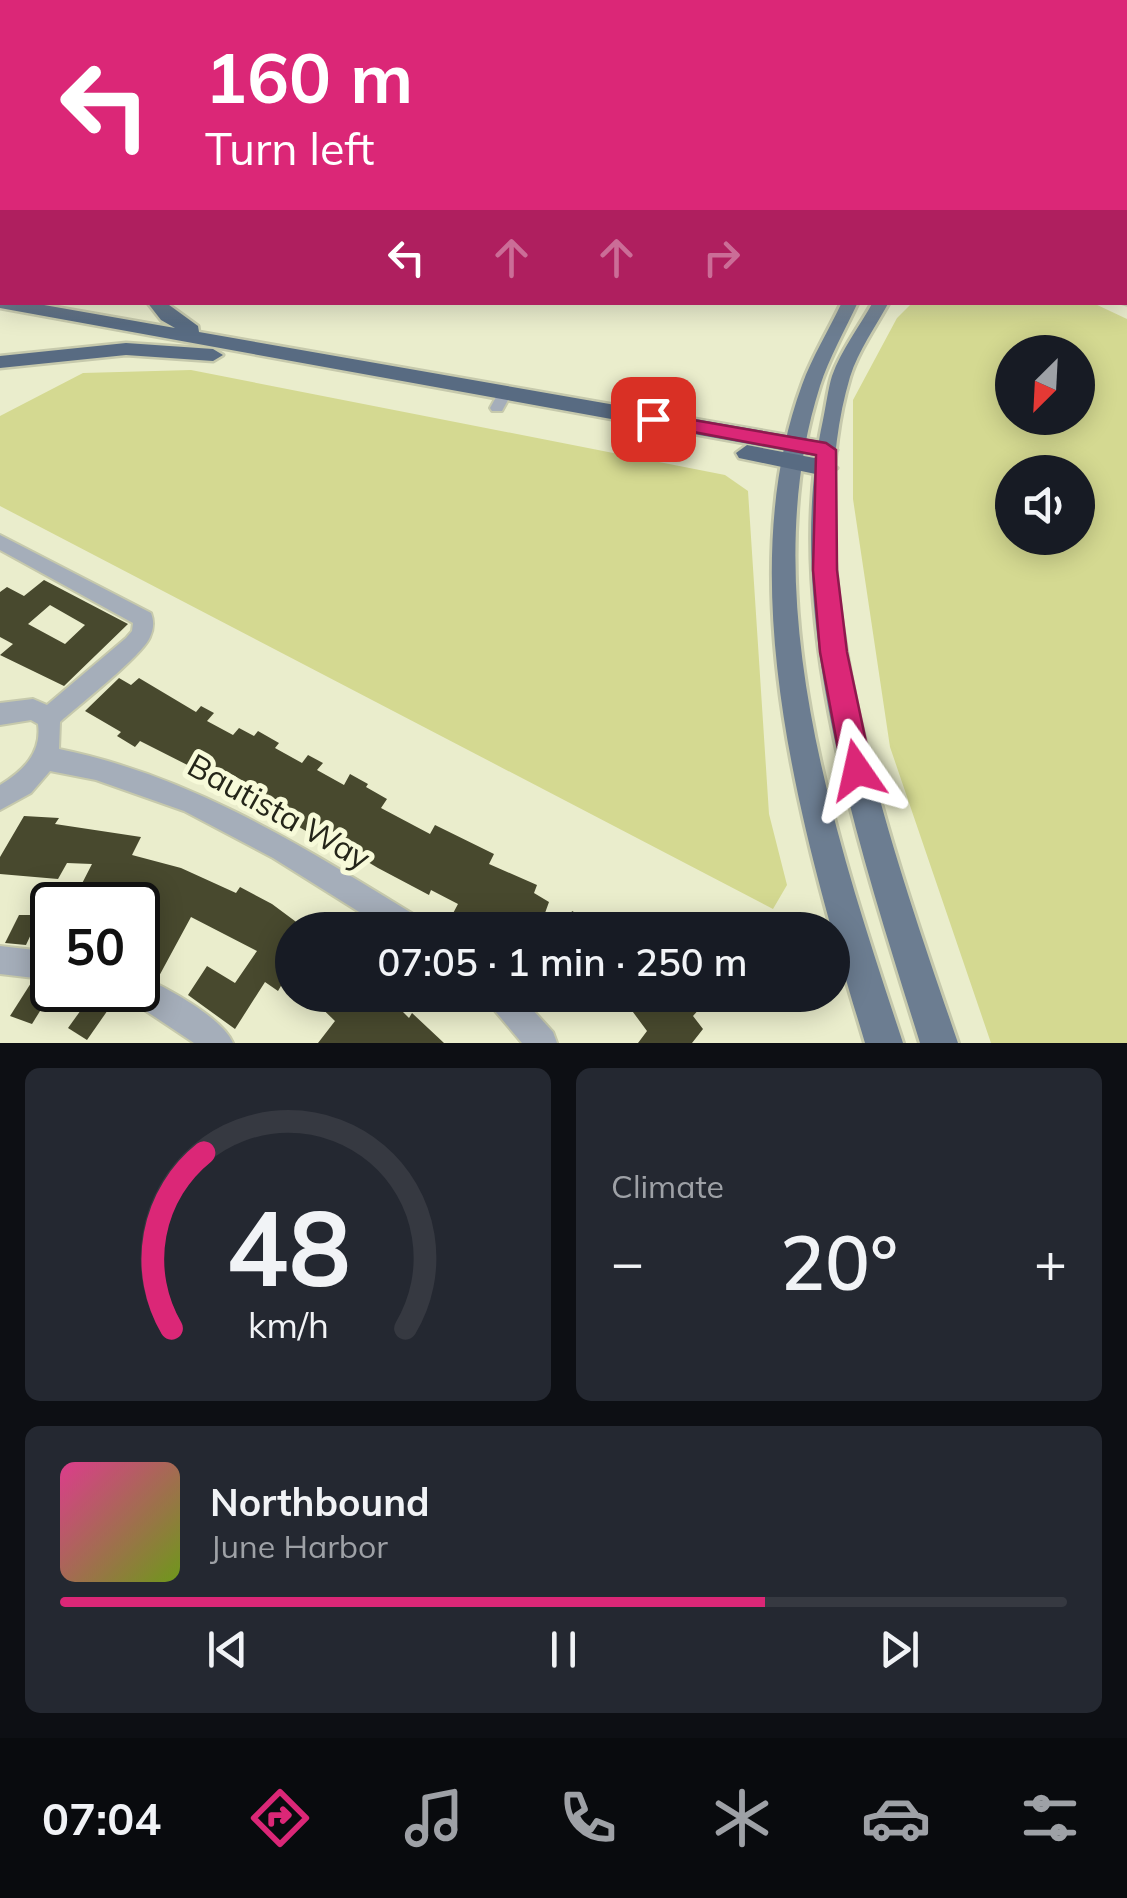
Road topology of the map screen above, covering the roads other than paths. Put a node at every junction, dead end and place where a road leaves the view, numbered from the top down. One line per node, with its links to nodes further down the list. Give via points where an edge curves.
1 (12, 305): 5 (highway)
2 (159, 305): 5 (highway)
3 (848, 305): 7 (main road, via 813,373)
4 (879, 305): 8 (main road, via 844,370)
5 (219, 349): 6 (highway, via 106,350); 7 (highway)
6 (0, 362)
7 (792, 453): 8 (highway); 21 (main road, via 785,563 796,700 857,959)
8 (825, 459): 22 (main road, via 825,570 857,770)
9 (0, 542): 11 (street, via 144,619 133,644)
10 (0, 714): 11 (street, via 33,710)
11 (48, 718): 12 (street, via 54,733)
12 (45, 758): 13 (street); 14 (street, Bautista Way, via 115,772 202,805)
13 (0, 798)
14 (383, 912)
15 (0, 960): 16 (street)
16 (30, 963)
17 (160, 1002): 19 (street)
18 (515, 1012): 20 (street)
19 (218, 1043)
20 (542, 1043)
21 (884, 1043)
22 (939, 1043)

